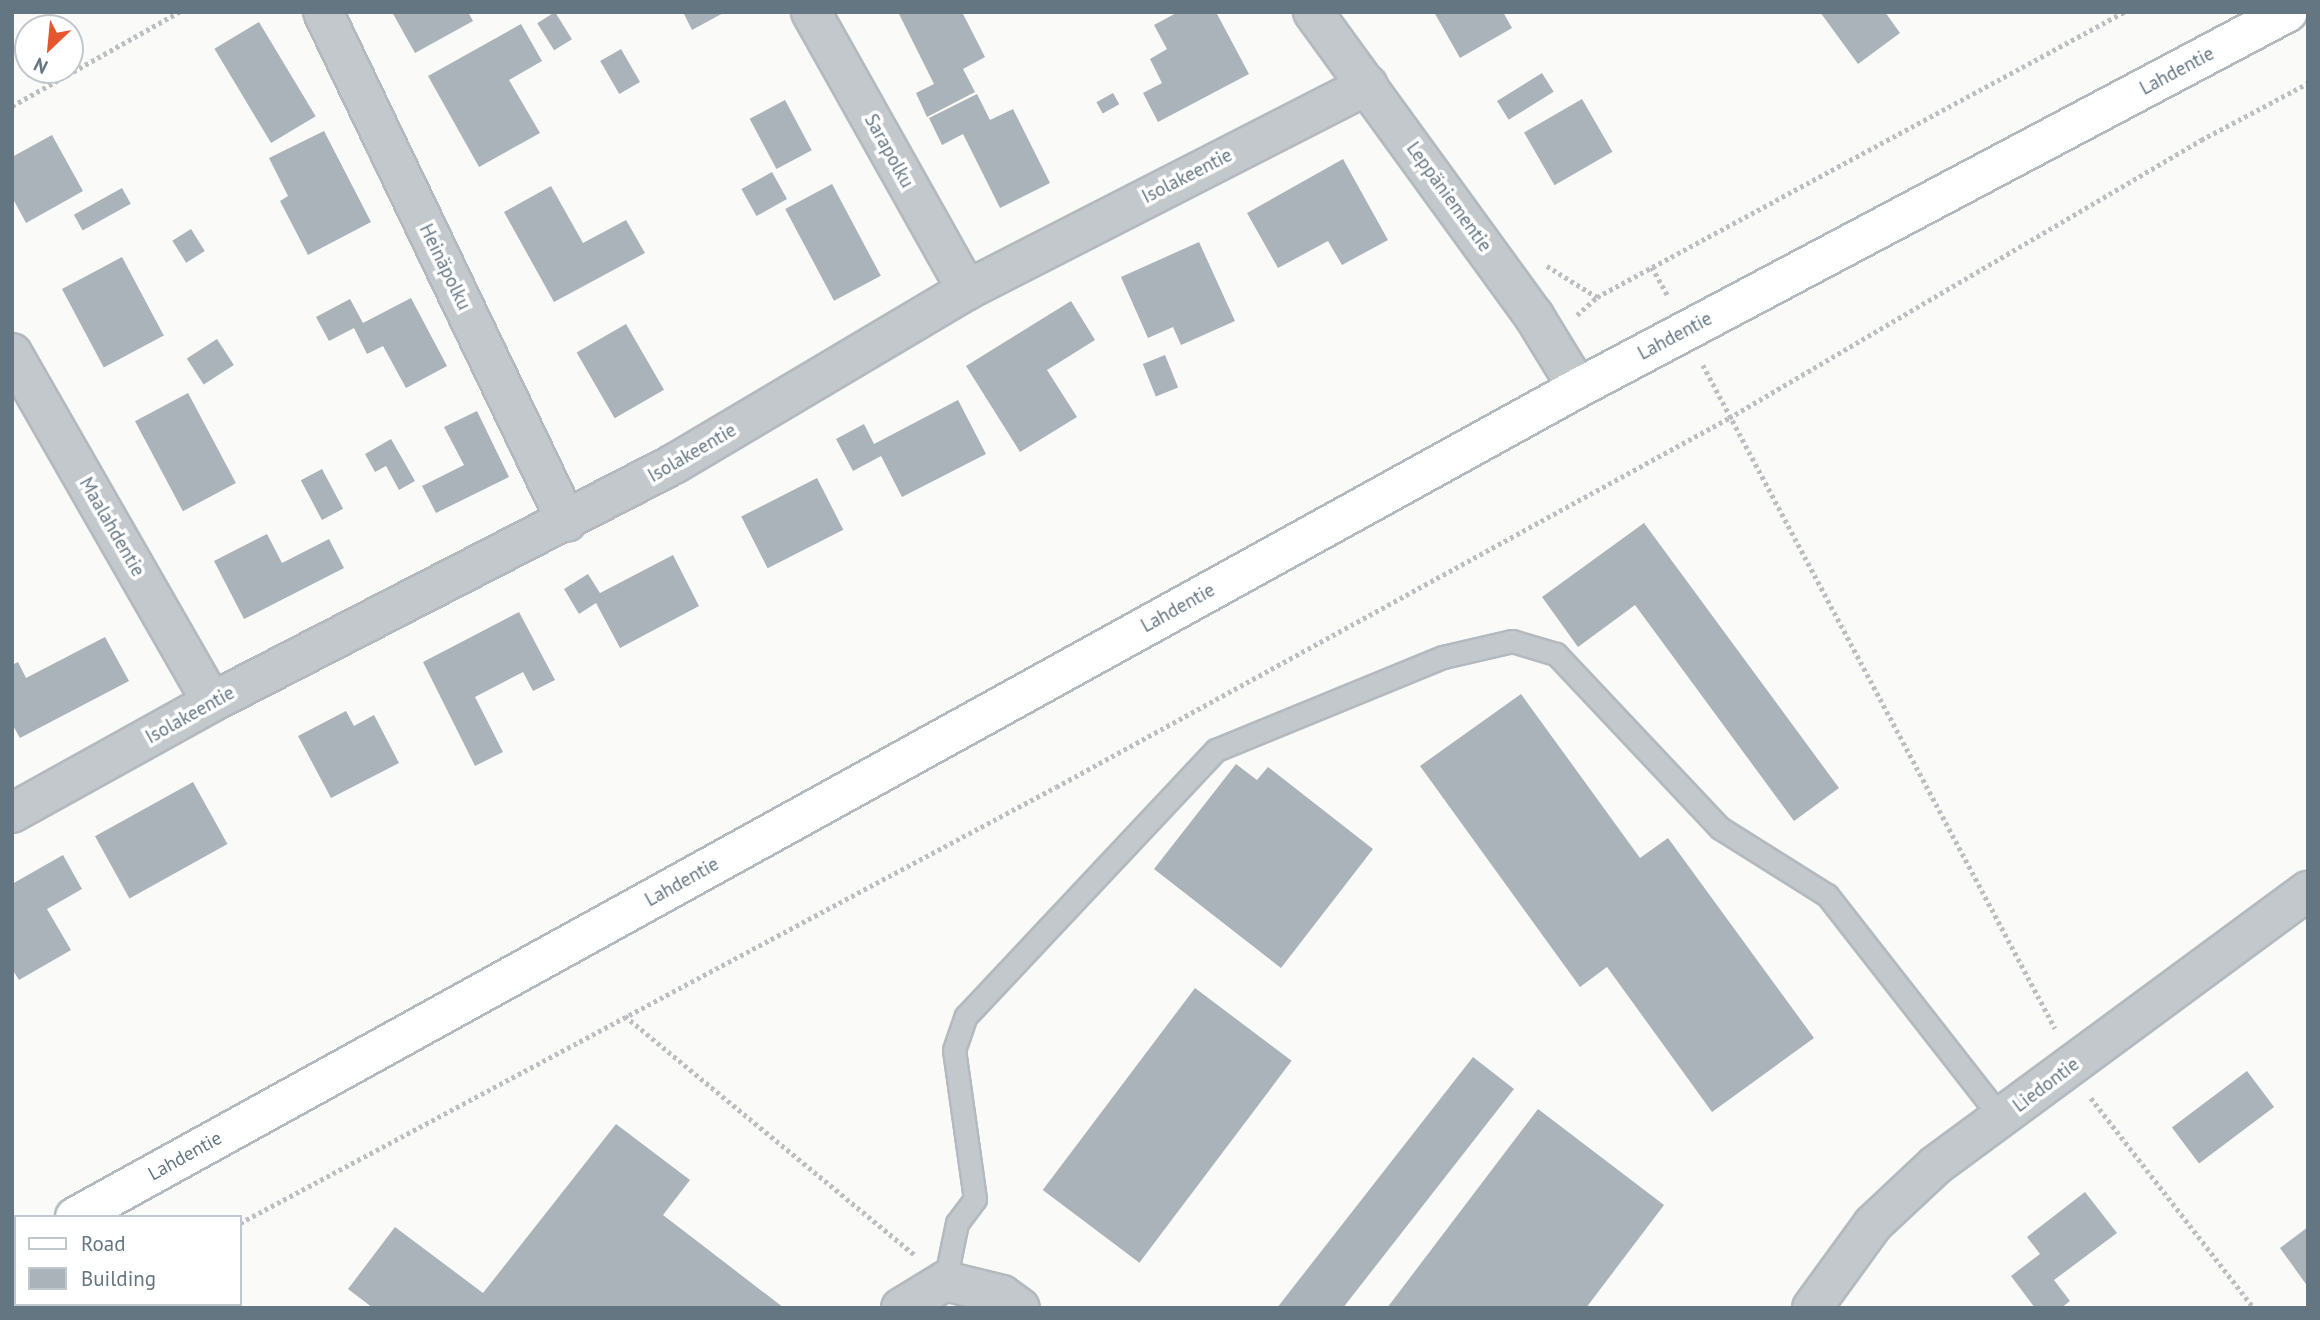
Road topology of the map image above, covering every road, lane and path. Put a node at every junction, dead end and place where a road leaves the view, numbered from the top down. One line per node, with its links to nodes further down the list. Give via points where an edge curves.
1 (179, 12): 9 (path)
2 (323, 12): 15 (street, Heinäpolku)
3 (811, 12): 10 (street, Sarapolku)
4 (1313, 12): 8 (street, Leppäniementie)
5 (2124, 12): 11 (path, via 1597,297)
6 (2288, 12): 13 (main road, Lahdentie)
7 (2308, 83): 14 (path, via 2201,140)
8 (1368, 85): 10 (street, Isolakeentie); 11 (street, Leppäniementie)
9 (12, 106)
10 (967, 290): 15 (street, Isolakeentie)
11 (1549, 341): 13 (street, Leppäniementie)
12 (13, 355): 16 (street, Maalahdentie)
13 (1578, 388): 22 (main road, Lahdentie)
14 (1729, 418): 19 (path, via 1056,787); 20 (path)
15 (567, 522): 16 (street, Isolakeentie)
16 (212, 702): 17 (street, Isolakeentie)
17 (12, 813)
18 (2308, 891): 20 (street, Liedontie)
19 (625, 1016): 23 (path); 24 (path)
20 (2074, 1065): 21 (street, Liedontie); 28 (path, via 2091,1098)
21 (2002, 1119): 24 (lane, via 1827,895 1720,828 1556,654 1512,641 1443,657 1216,750 966,1016 954,1050 975,1199 957,1223); 27 (street, Liedontie, via 1936,1165 1873,1224)
22 (79, 1215)
23 (242, 1222)
24 (945, 1280): 25 (street); 26 (street, via 1002,1295)
25 (901, 1308)
26 (1020, 1308)
27 (1812, 1308)
28 (2254, 1308)

